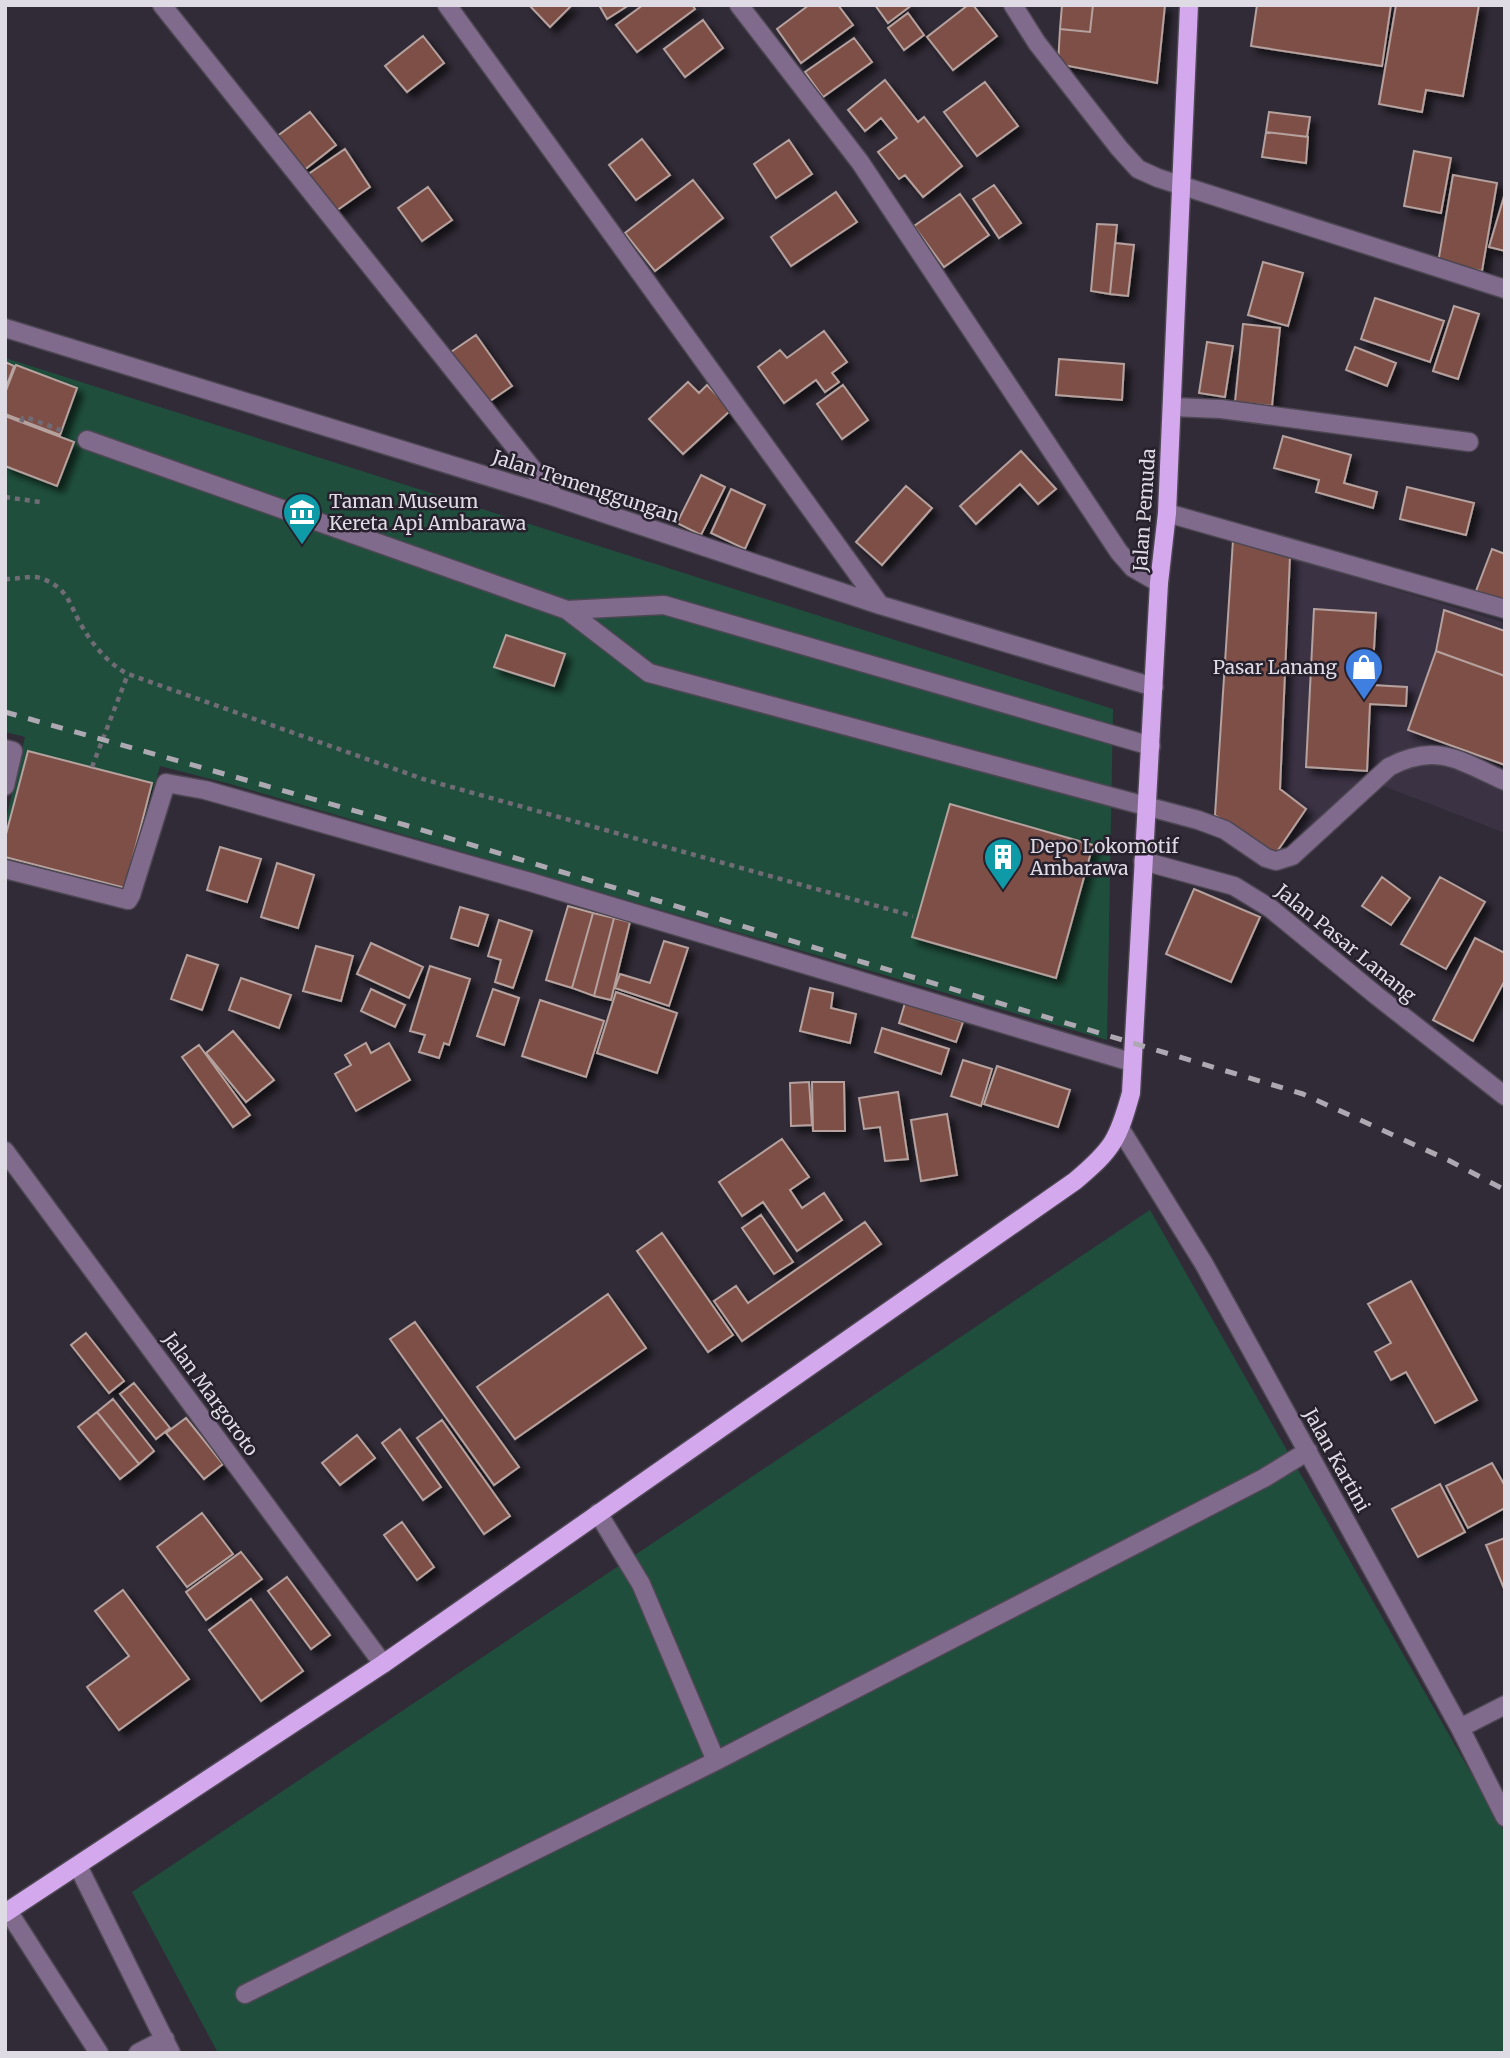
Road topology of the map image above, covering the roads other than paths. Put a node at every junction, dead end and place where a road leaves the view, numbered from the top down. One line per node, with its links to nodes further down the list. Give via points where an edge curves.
1 (162, 5): 12 (street)
2 (447, 5): 15 (street)
3 (739, 5): 14 (street, via 860,162 1119,552 1133,568)
4 (1013, 5): 6 (street, via 1037,43 1138,169)
5 (1189, 5): 6 (main road, Jalan Pemuda)
6 (1182, 186): 7 (street); 9 (main road, Jalan Pemuda)
7 (1505, 289)
8 (5, 327): 12 (street, Jalan Temenggungan)
9 (1172, 407): 11 (street); 13 (main road, Jalan Pemuda)
10 (87, 440): 17 (street)
11 (1469, 442)
12 (555, 497): 15 (street, Jalan Temenggungan)
13 (1167, 513): 14 (main road, Jalan Pemuda); 16 (street)
14 (1159, 583): 18 (main road, Jalan Pemuda)
15 (880, 605): 18 (street, Jalan Temenggungan)
16 (1505, 609)
17 (567, 610): 19 (street, via 664,605); 23 (street, via 649,673)
18 (1154, 687): 19 (main road, Jalan Pemuda)
19 (1151, 746): 23 (main road, Jalan Pemuda)
20 (5, 749): 22 (street, via 13,751)
21 (1505, 781): 23 (street, via 1448,756 1406,758 1389,767 1292,856 1276,861 1225,830)
22 (5, 786)
23 (1146, 806): 24 (main road, Jalan Pemuda)
24 (1143, 861): 26 (main road, Jalan Pemuda); 27 (street, Jalan Pasar Lanang, via 1252,895)
25 (5, 869): 26 (street, via 128,900 166,783 530,882)
26 (1132, 1062): 28 (main road, Jalan Pemuda, via 1131,1093)
27 (1505, 1096)
28 (1121, 1130): 30 (street, Jalan Kartini, via 1204,1264); 31 (main road, Jalan Pemuda, via 1104,1156 1075,1181)
29 (5, 1151): 32 (street, Jalan Margoroto)
30 (1308, 1451): 34 (street, Jalan Kartini); 35 (street, via 1264,1478)
31 (598, 1513): 32 (main road, Jalan Pemuda); 35 (street, via 641,1584)
32 (383, 1664): 37 (main road, Jalan Pemuda)
33 (1505, 1705): 34 (street)
34 (1460, 1728): 36 (street, Jalan Kartini)
35 (716, 1761): 39 (street)
36 (1505, 1817)
37 (78, 1866): 38 (main road, Jalan Pemuda); 40 (street)
38 (6, 1912): 41 (street)
39 (245, 1994)
40 (168, 2046): 42 (street)
41 (99, 2053)
42 (138, 2053)

